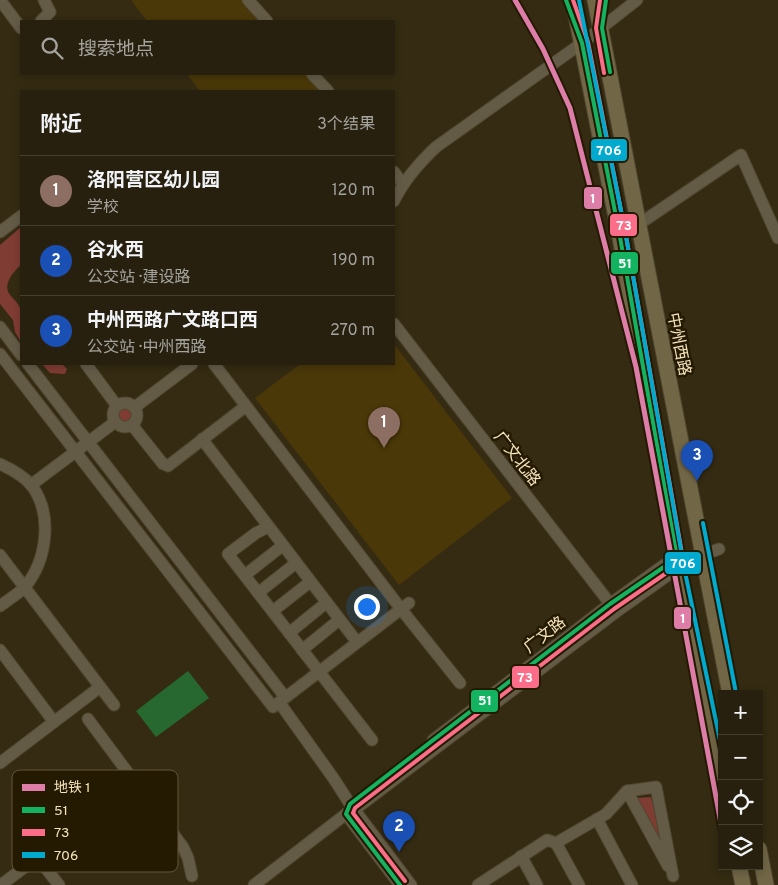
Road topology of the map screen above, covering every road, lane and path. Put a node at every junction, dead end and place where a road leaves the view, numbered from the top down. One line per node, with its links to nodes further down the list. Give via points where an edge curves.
1 (0, 0): 11 (street)
2 (44, 0): 9 (street, via 50,12)
3 (248, 0): 10 (street)
4 (566, 0): 13 (main road)
5 (573, 0): 13 (main road)
6 (596, 0): 12 (main road, 中州西路)
7 (606, 0): 12 (main road)
8 (637, 0): 12 (street)
9 (42, 20)
10 (266, 20)
11 (20, 27)
12 (602, 28): 13 (street); 20 (main road, 中州西路)
13 (582, 43): 17 (street, via 436,147); 22 (main road)
14 (313, 75): 15 (street)
15 (327, 90)
16 (395, 173): 17 (street)
17 (403, 184): 18 (street)
18 (395, 199)
19 (20, 217): 21 (street)
20 (640, 224): 22 (street); 23 (street, via 741,155); 45 (main road, 中州西路)
21 (0, 232)
22 (620, 237): 47 (main road)
23 (778, 238)
24 (395, 325): 56 (street, 广文北路)
25 (0, 327): 27 (street)
26 (0, 354): 39 (street)
27 (20, 354)
28 (29, 365): 38 (street)
29 (87, 365): 32 (street)
30 (191, 365): 34 (street)
31 (215, 365): 33 (street)
32 (117, 406): 34 (street, via 128,403); 35 (street, via 113,413)
33 (246, 406): 37 (street); 55 (street)
34 (135, 407): 36 (street, via 137,419)
35 (115, 422): 36 (street, via 125,428); 38 (street)
36 (132, 425): 37 (street, via 165,466)
37 (202, 439): 42 (street)
38 (88, 441): 39 (street); 67 (street)
39 (75, 451): 41 (street); 67 (street, via 273,708)
40 (0, 464): 41 (street)
41 (31, 485): 51 (street, via 43,512 45,538 40,558)
42 (268, 528): 43 (street); 49 (street, via 228,554)
43 (282, 546): 48 (street); 49 (street)
44 (720, 549): 45 (street, 广文路)
45 (703, 555): 47 (street, 广文路); 66 (main road, 中州西路)
46 (0, 556): 51 (street)
47 (678, 563): 56 (street, 广文路); 74 (main road)
48 (296, 564): 50 (street); 52 (street)
49 (245, 575): 52 (street)
50 (310, 582): 53 (street); 57 (street)
51 (24, 588): 54 (street); 65 (street)
52 (258, 593): 57 (street)
53 (326, 603): 58 (street); 59 (street)
54 (0, 606)
55 (405, 606): 60 (street); 64 (street)
56 (613, 608): 76 (street, 广文路)
57 (273, 611): 59 (street)
58 (339, 620): 60 (street); 62 (street)
59 (289, 633): 62 (street)
60 (357, 642): 63 (street)
61 (0, 650): 70 (street)
62 (302, 650): 63 (street)
63 (318, 672): 67 (street); 71 (street)
64 (460, 683)
65 (100, 686): 68 (street); 70 (street)
66 (729, 690)
67 (282, 700): 76 (street, via 334,778)
68 (114, 705)
69 (88, 719): 73 (street)
70 (54, 722): 72 (street)
71 (372, 740)
72 (0, 763)
73 (126, 770)
74 (722, 780)
75 (627, 791): 75 (street, via 636,808 673,876 656,788); 77 (street)
76 (350, 809): 89 (street, 广文路); 90 (street); 91 (street)
77 (597, 819): 79 (street); 94 (street)
78 (178, 841): 85 (street, via 186,852)
79 (556, 843): 80 (street, via 547,840); 93 (street)
80 (522, 856): 86 (street); 92 (street)
81 (763, 869): 96 (main road)
82 (740, 870): 95 (main road)
83 (18, 872): 87 (street)
84 (49, 872): 88 (street)
85 (192, 876)
86 (485, 883)
87 (2, 884)
88 (59, 885)
89 (254, 885)
90 (400, 885)
91 (411, 885)
92 (537, 885)
93 (579, 885)
94 (632, 885)
95 (742, 885)
96 (766, 885)

